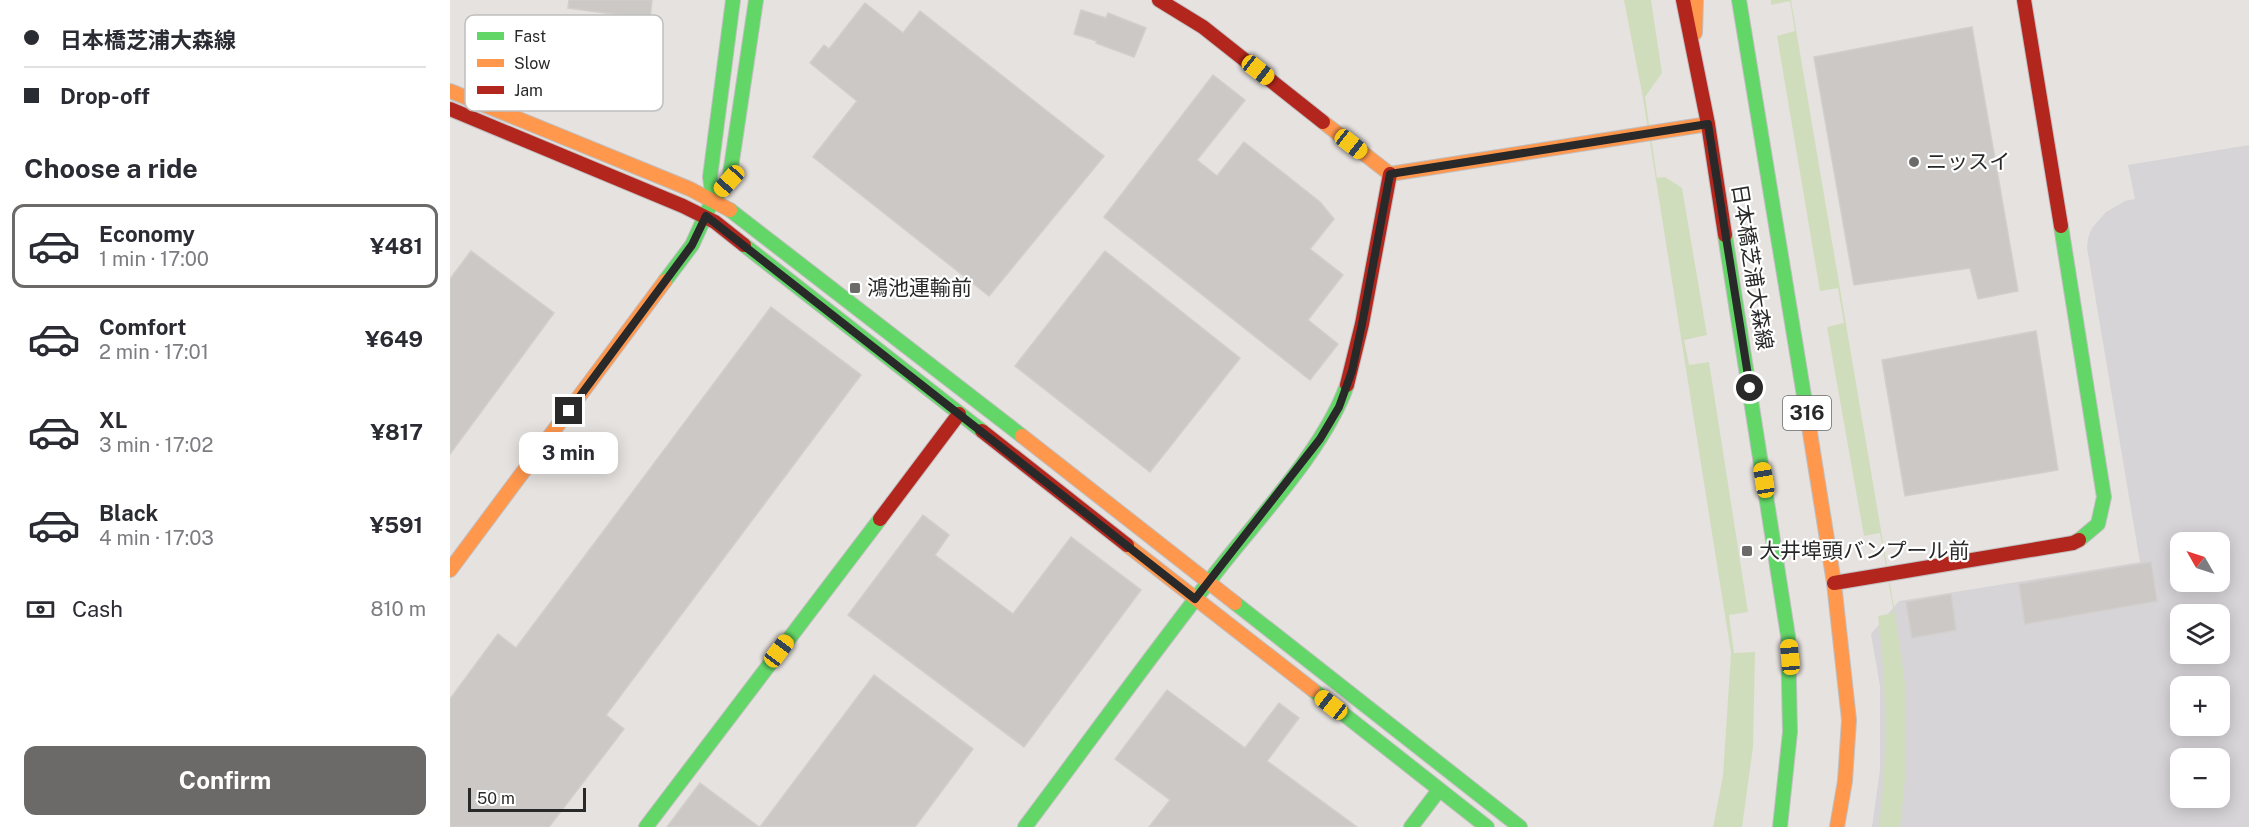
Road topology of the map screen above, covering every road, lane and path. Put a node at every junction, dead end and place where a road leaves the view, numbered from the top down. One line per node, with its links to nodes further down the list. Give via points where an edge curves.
1 (733, 0): 15 (street, via 710,177)
2 (756, 0): 15 (street, via 729,181)
3 (1159, 0): 14 (street, via 1203,27)
4 (1683, 0): 8 (street, 日本橋芝浦大森線 / 316)
5 (1696, 0): 8 (street)
6 (1739, 0): 20 (street, 日本橋芝浦大森線 / 316)
7 (2024, 0): 20 (street, via 2102,475 2103,514 2088,536 2073,543)
8 (1695, 51): 13 (street, 日本橋芝浦大森線 / 316)
9 (450, 91): 10 (street)
10 (465, 97)
11 (450, 109): 16 (street)
12 (499, 111): 15 (street)
13 (1708, 124): 14 (street); 28 (street, 日本橋芝浦大森線 / 316, via 1788,636 1792,718 1789,773)
14 (1390, 174): 19 (street, via 1352,371 1339,407 1320,439)
15 (713, 199): 16 (street); 19 (street, via 739,214)
16 (706, 216): 17 (street); 18 (street, via 692,245)
17 (959, 414): 21 (street); 23 (street)
18 (450, 570)
19 (1208, 582): 21 (street); 27 (street)
20 (1834, 583): 29 (street, 日本橋芝浦大森線 / 316, via 1849,720)
21 (1195, 599): 22 (street); 24 (street)
22 (1439, 790): 25 (street); 26 (street)
23 (646, 827)
24 (1025, 827)
25 (1411, 827)
26 (1487, 827)
27 (1520, 827)
28 (1780, 827)
29 (1838, 827)

